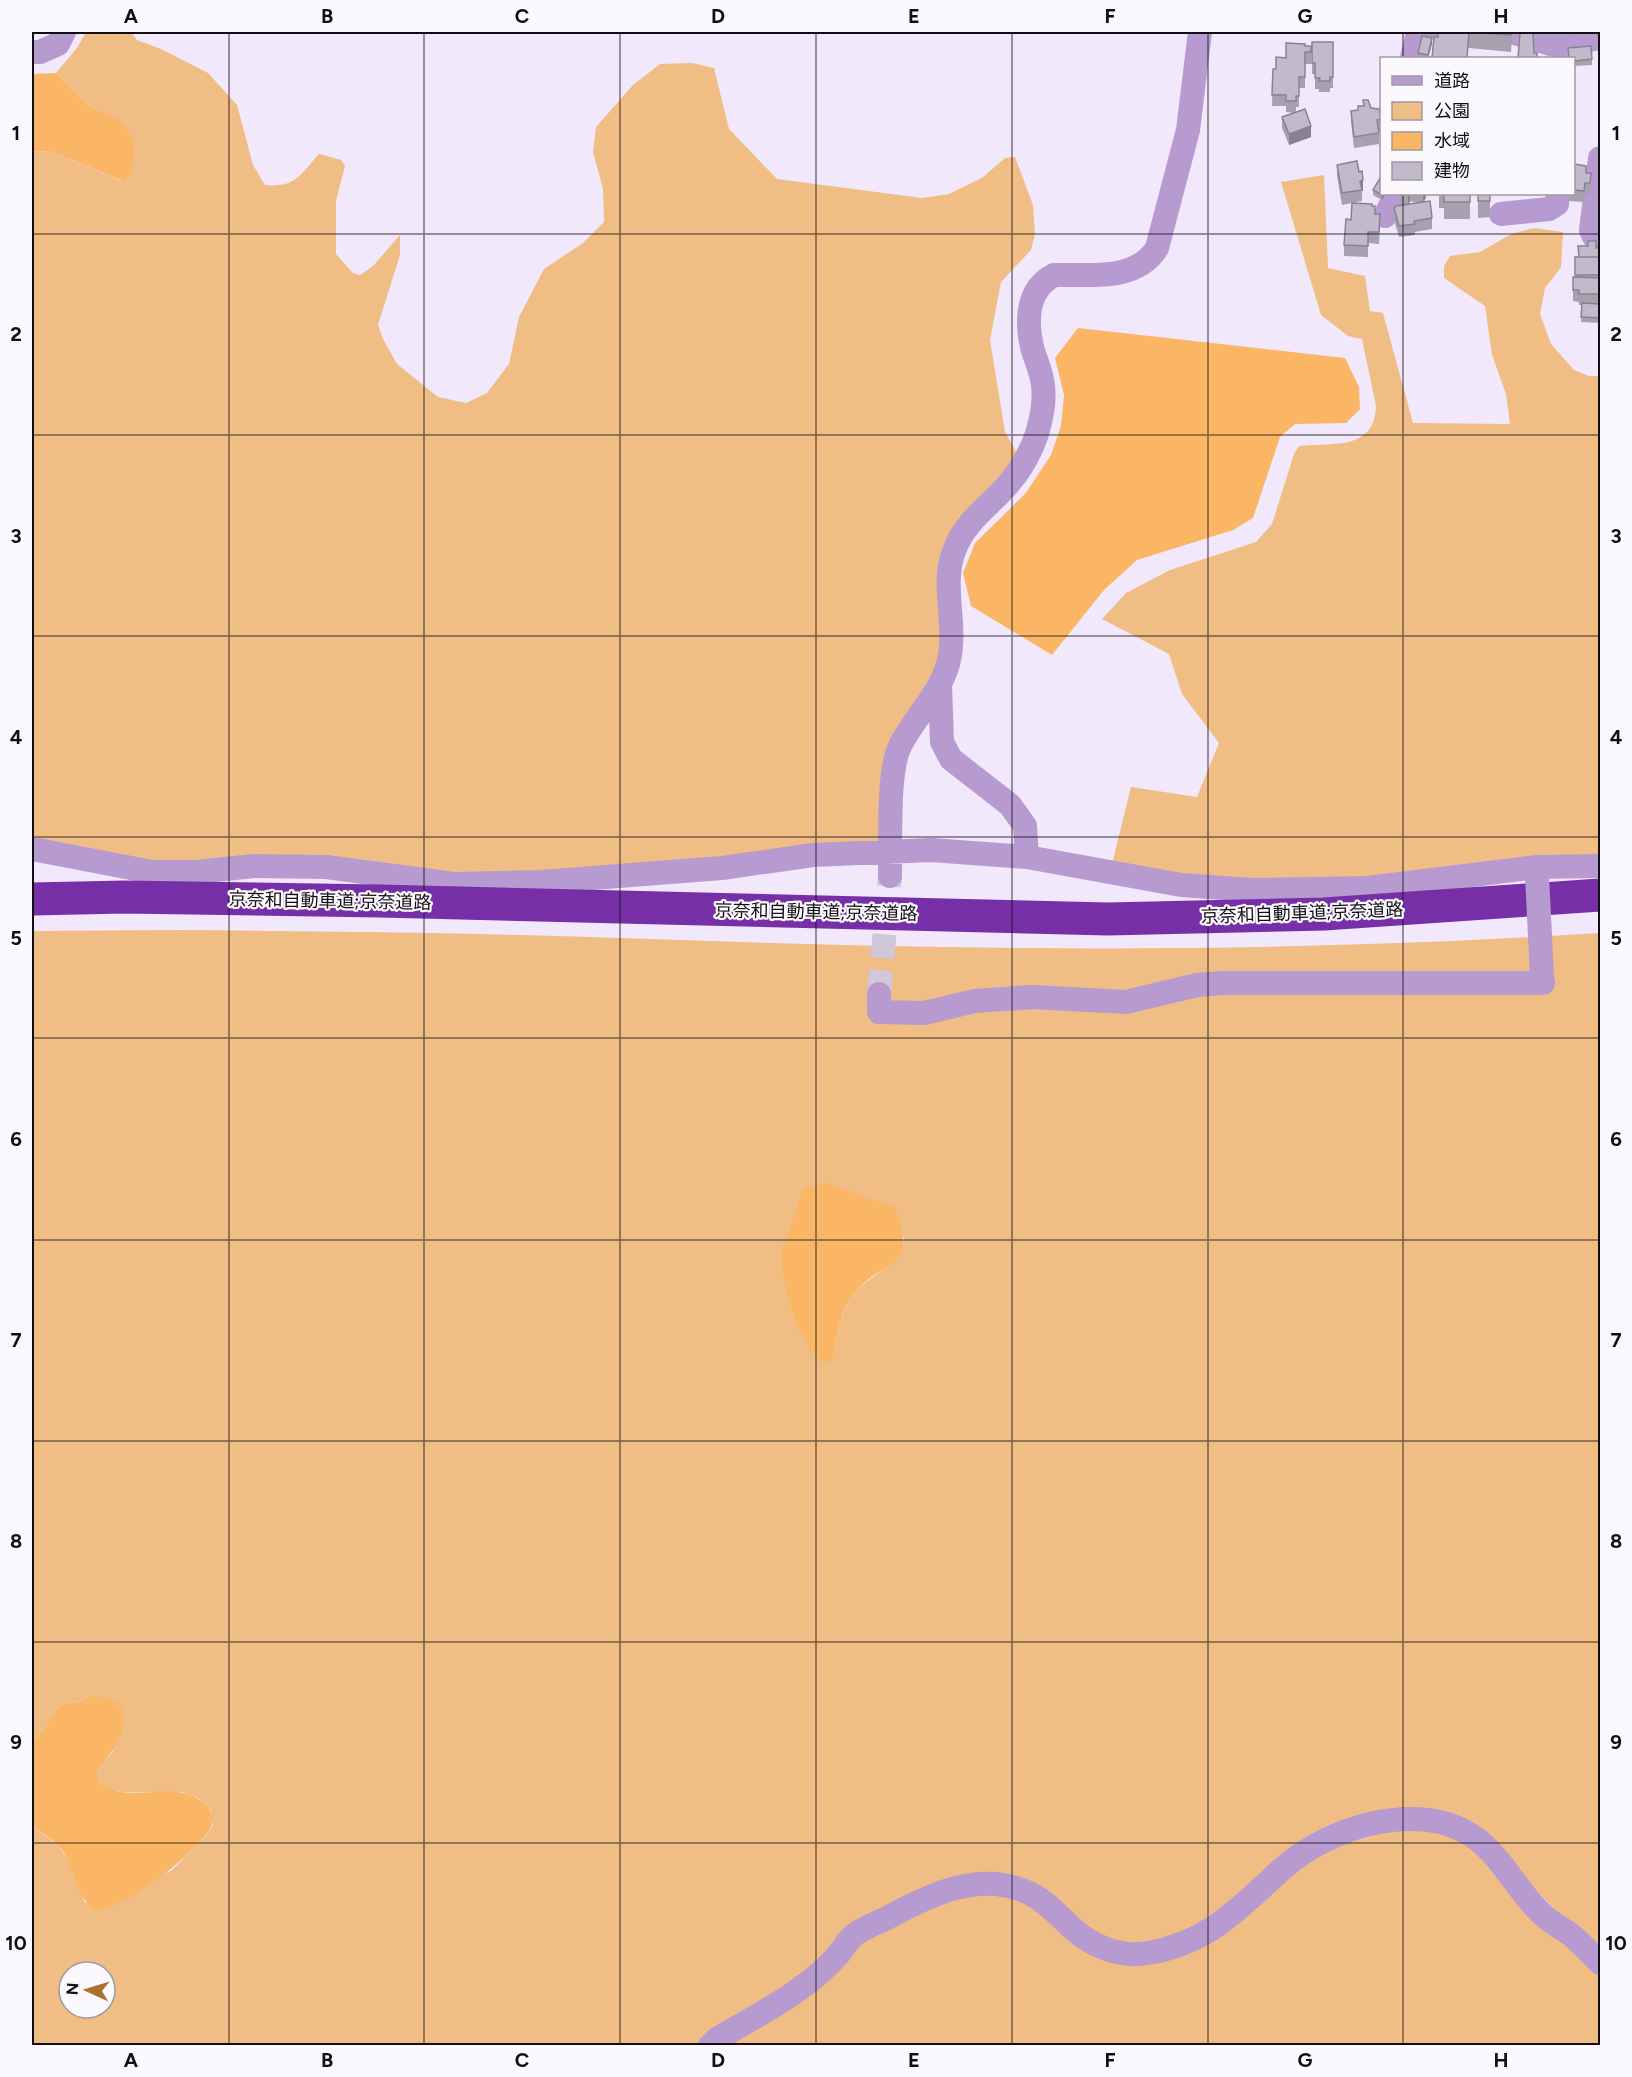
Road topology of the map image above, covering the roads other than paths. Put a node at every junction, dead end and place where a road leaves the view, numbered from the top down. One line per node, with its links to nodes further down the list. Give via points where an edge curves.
1 (64, 32): 7 (street, via 58,45)
2 (1200, 32): 15 (street, via 1188,130 1152,257 1126,272 1054,275 1045,280 1030,304 1032,346 1043,384 1041,417 1031,449 1011,481 964,531 952,553 948,583 952,631)
3 (1418, 32): 8 (street)
4 (1511, 32): 6 (street)
5 (1600, 38): 6 (street)
6 (1544, 50)
7 (32, 52)
8 (1412, 57)
9 (1600, 158): 14 (street, via 1591,230)
10 (1396, 195): 13 (street)
11 (1558, 195): 12 (street, via 1557,204 1549,208)
12 (1501, 214)
13 (1385, 216)
14 (1600, 240)
15 (940, 686): 17 (street, via 942,742 951,759 1015,812 1025,826); 18 (street, via 898,748 893,771)
16 (32, 849): 18 (street, via 152,872 254,866 326,867 454,884 541,882 722,868 813,855)
17 (1027, 857): 18 (street, via 931,850); 20 (street, via 1181,885 1252,890 1368,888)
18 (891, 865)
19 (1600, 866): 20 (street)
20 (1537, 871): 25 (street, bridge, via 1543,983 1197,985 1126,1002 1032,997 975,1001 924,1013 879,1012)
21 (1600, 895): 22 (highway, 京奈和自動車道;京奈道路, via 1324,914 1108,919 380,901)
22 (32, 899)
23 (32, 912): 24 (highway, 京奈和自動車道;京奈道路, via 381,913 878,927 1105,928 1352,926)
24 (1600, 914)
25 (879, 994)
26 (1600, 1963): 27 (street, via 1540,1913 1477,1838 1444,1822 1395,1819 1324,1840 1284,1867 1226,1921 1205,1935 1148,1953 1115,1951 1085,1940 1042,1900 1020,1889 993,1883 960,1886 915,1903 854,1935 803,1987)
27 (710, 2046)

